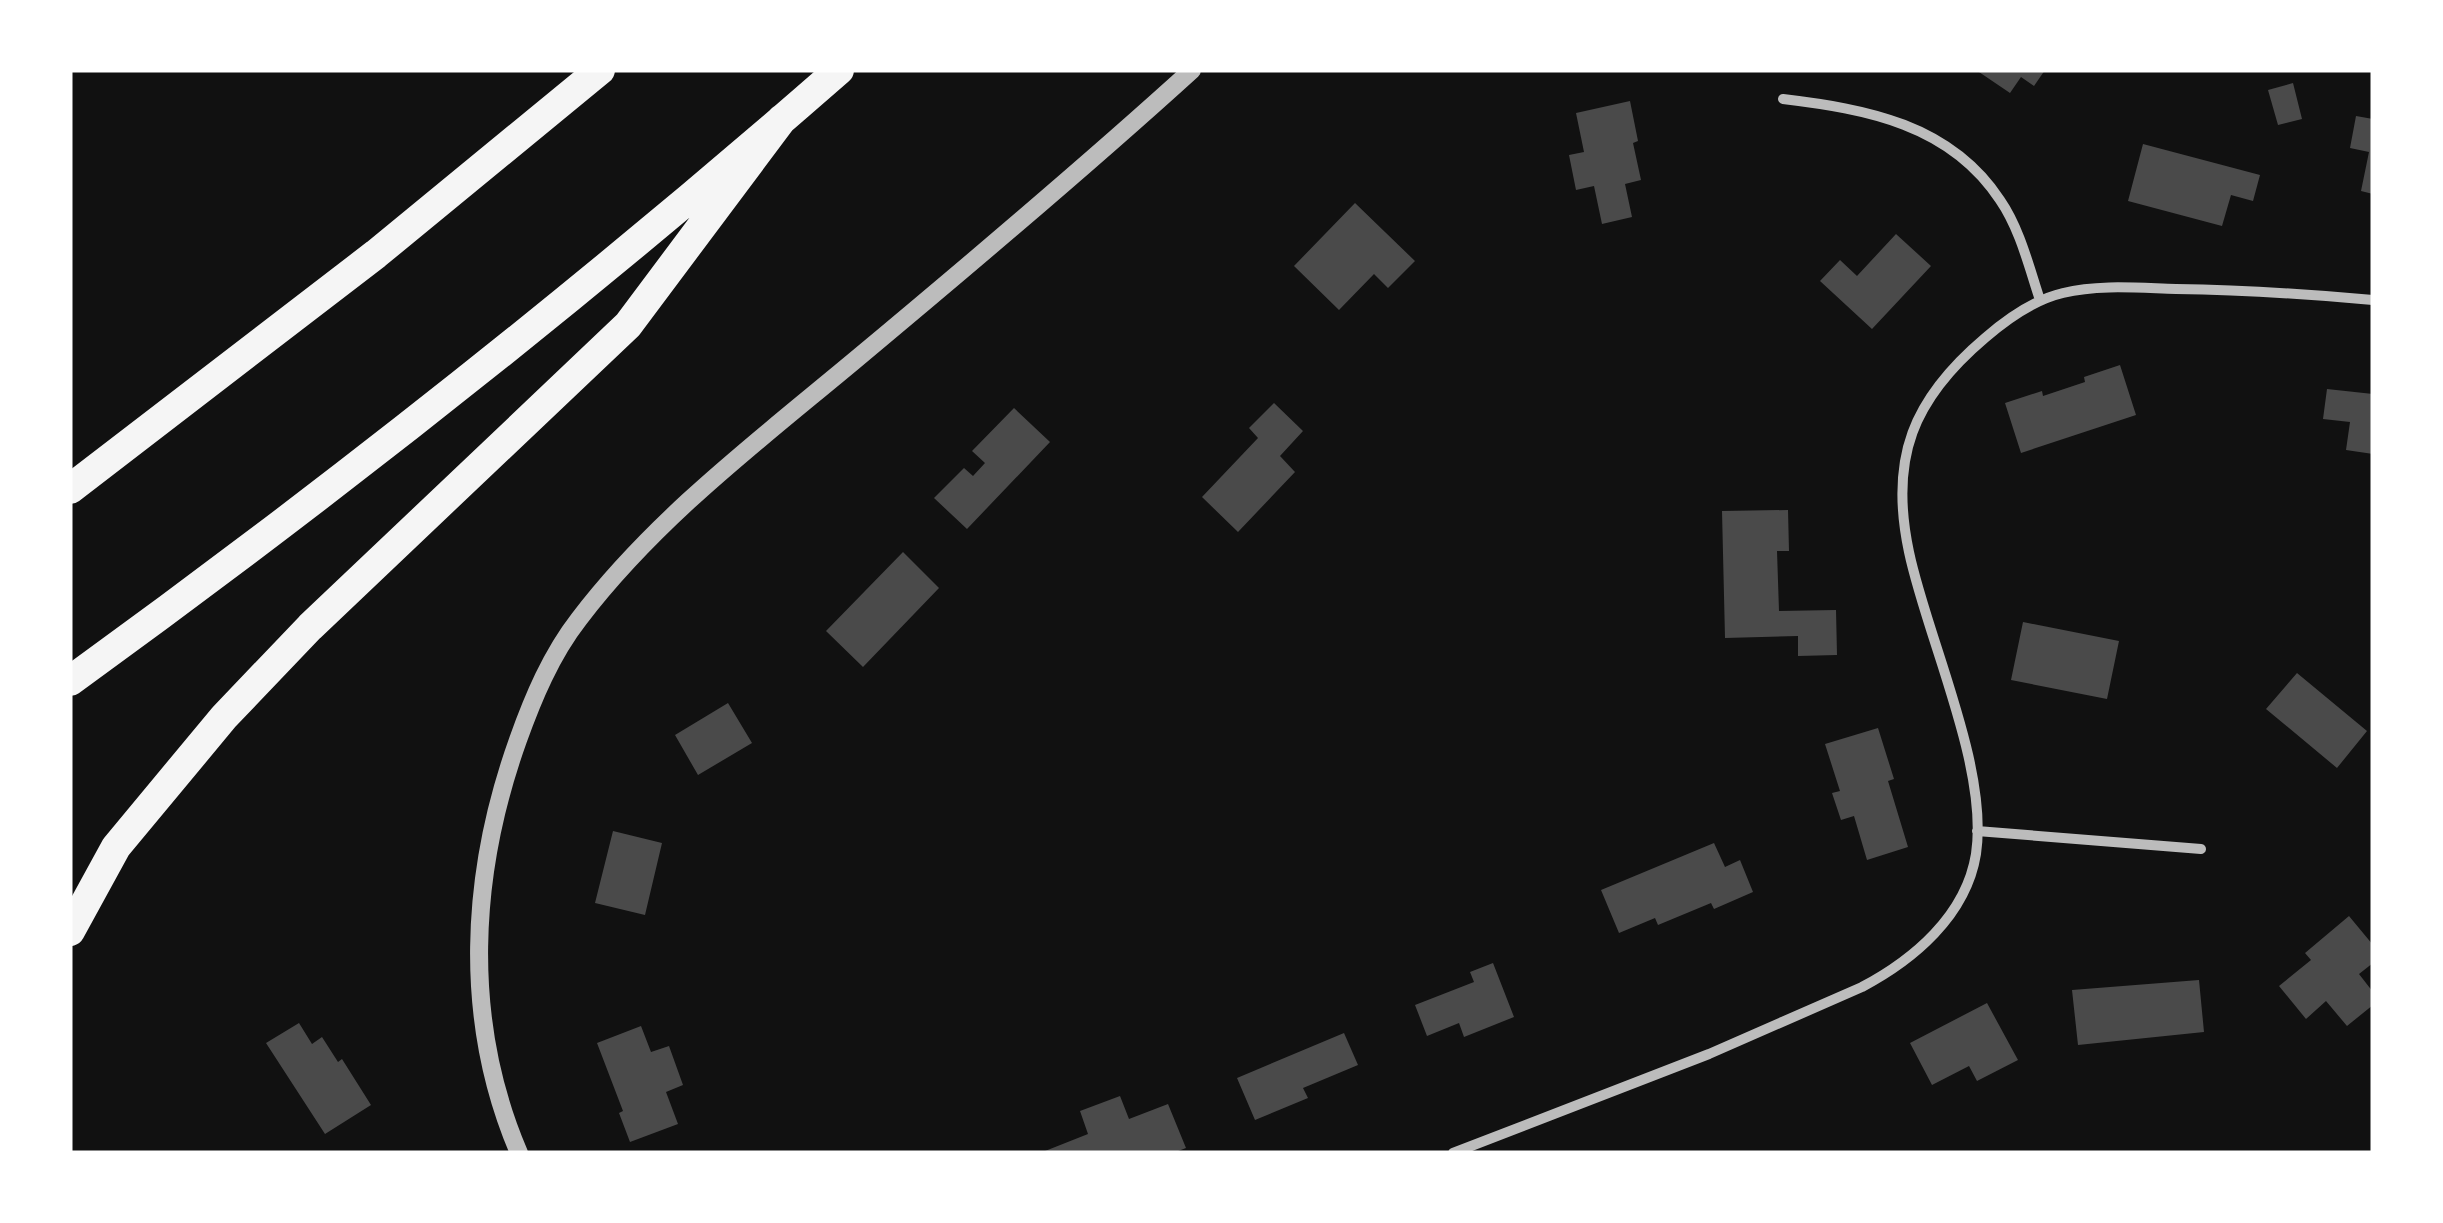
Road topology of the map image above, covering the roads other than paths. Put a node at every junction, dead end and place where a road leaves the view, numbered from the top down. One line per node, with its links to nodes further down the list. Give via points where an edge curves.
1 (600, 70): 8 (highway, via 344,279)
2 (838, 70): 5 (highway)
3 (1192, 70): 13 (street, via 657,530 577,621 504,778 478,921 488,1056)
4 (1783, 99): 6 (street, via 1892,118 1969,162 2007,212)
5 (782, 119): 9 (highway, via 478,370); 12 (highway, via 628,325 224,717 116,847)
6 (2040, 300): 7 (street, via 2139,288); 10 (street, via 1996,328 1943,378 1917,416 1902,466 1909,552 1965,750)
7 (2373, 300)
8 (70, 489)
9 (70, 681)
10 (1977, 832): 11 (street); 14 (street, via 1973,867 1950,913 1922,947 1886,974 1709,1054)
11 (2201, 849)
12 (70, 931)
13 (519, 1153)
14 (1453, 1153)

